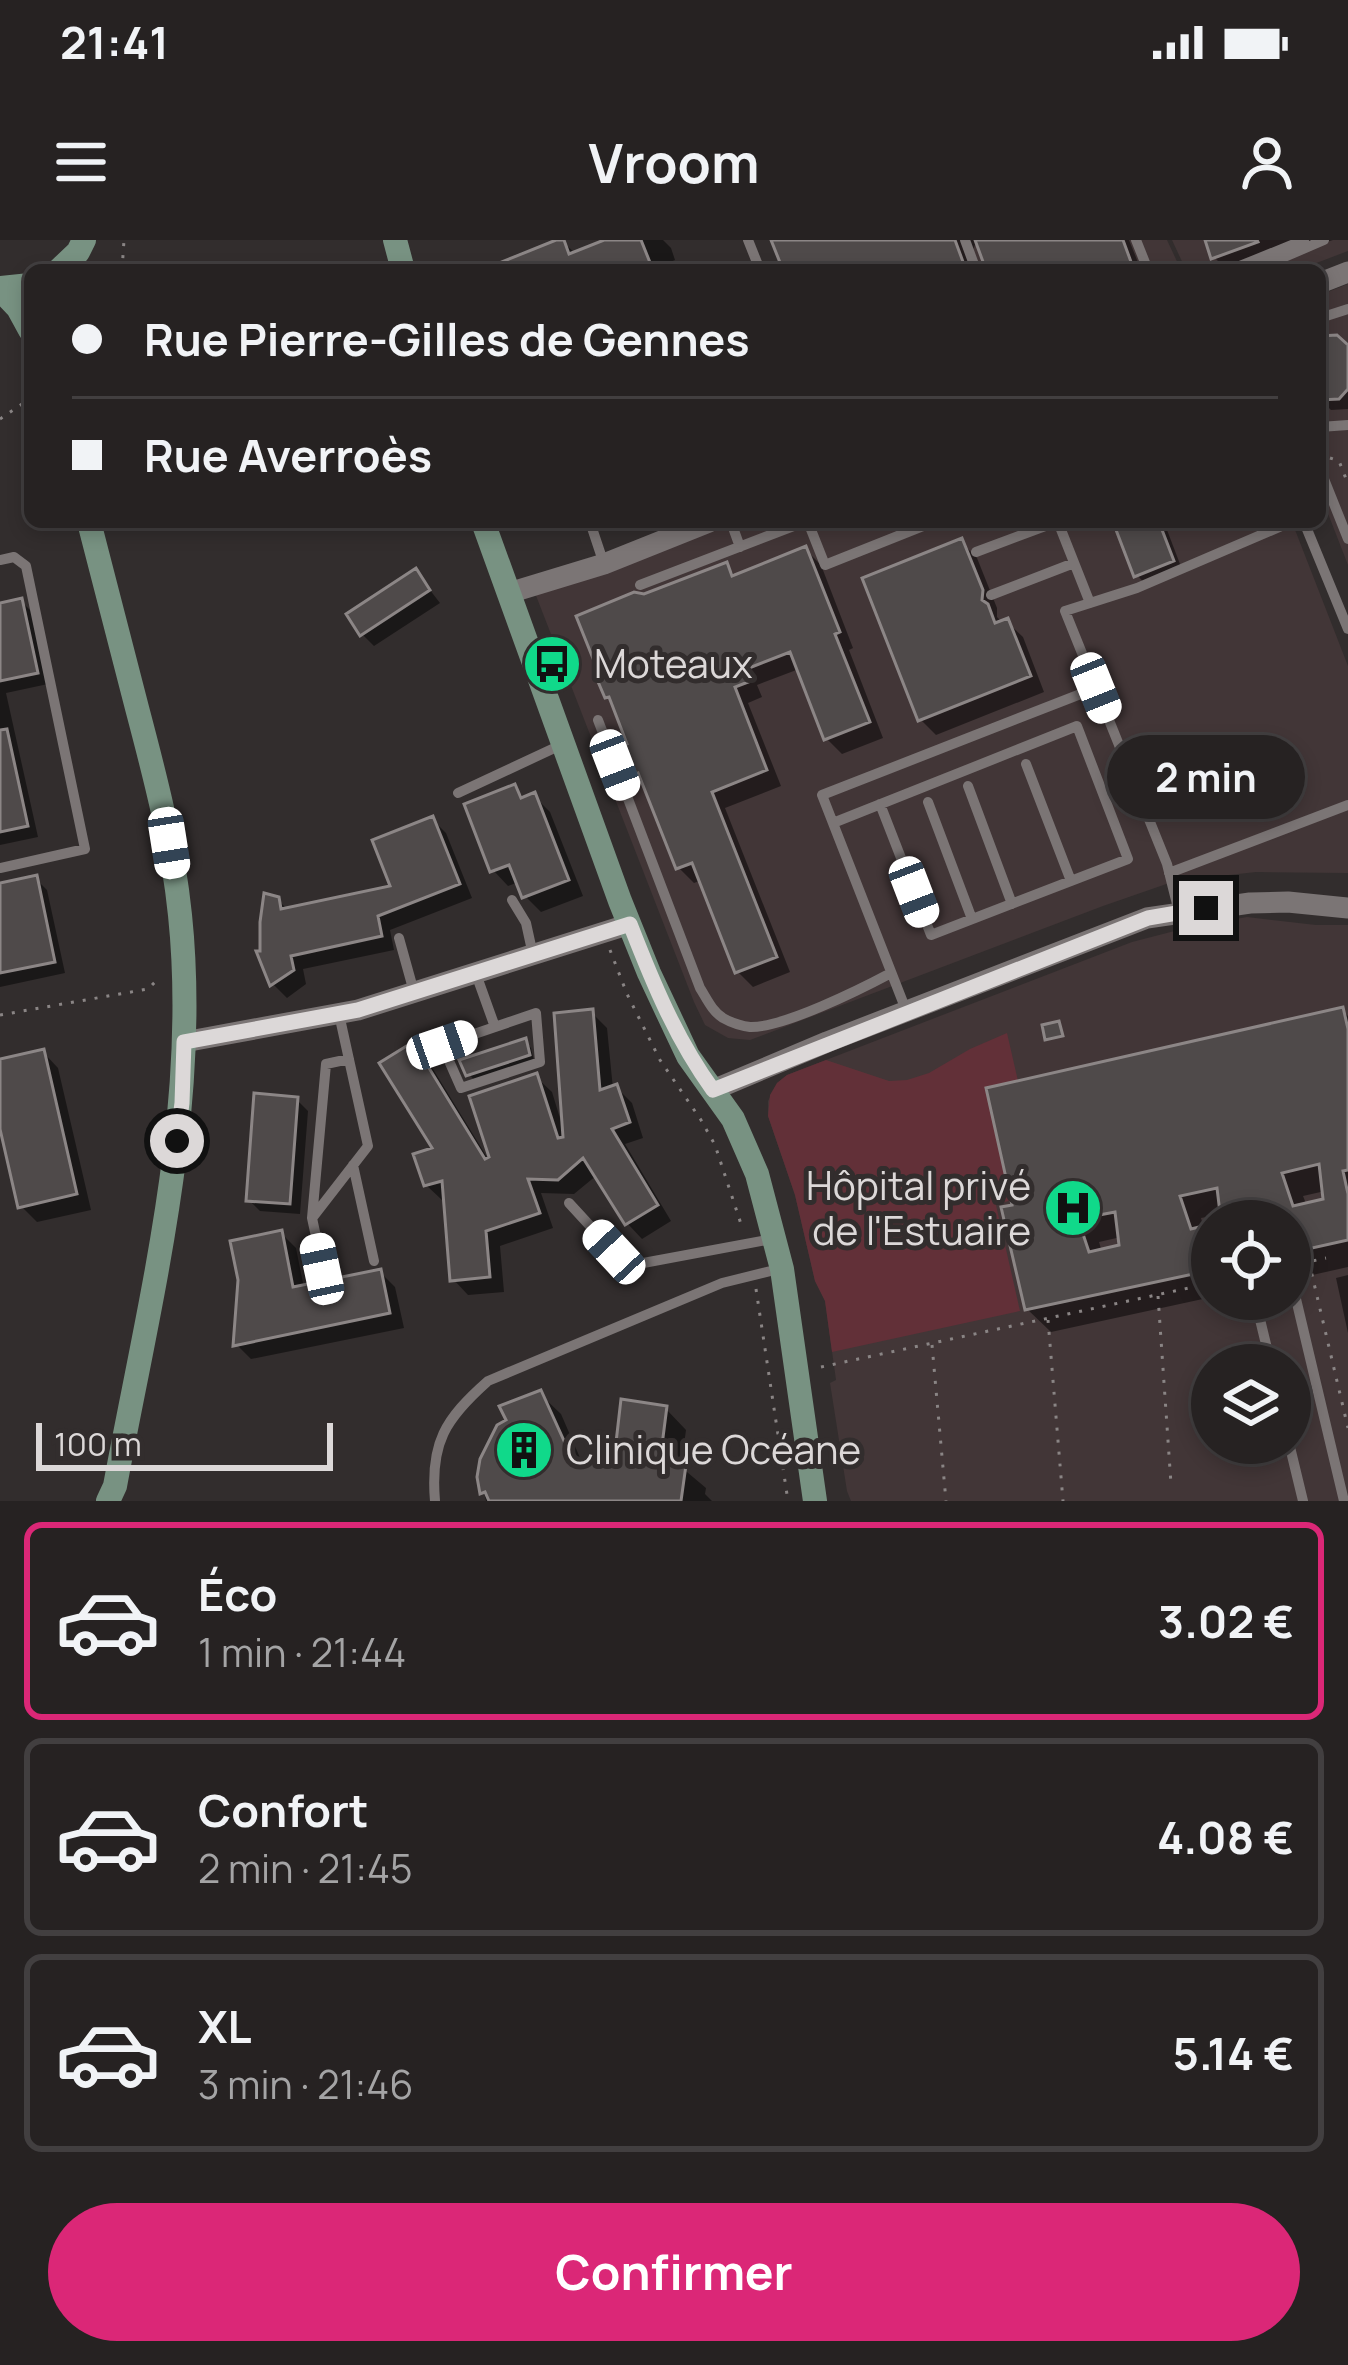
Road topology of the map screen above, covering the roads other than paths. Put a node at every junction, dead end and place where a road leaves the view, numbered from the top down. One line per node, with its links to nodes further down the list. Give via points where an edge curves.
1 (84, 240): 4 (main road)
2 (1304, 240): 5 (lane)
3 (1324, 240): 6 (lane)
4 (65, 264)
5 (1245, 264)
6 (1268, 264)
7 (0, 288): 8 (main road)
8 (24, 320)
9 (1326, 484): 22 (lane)
10 (91, 528): 60 (main road, via 163,808 180,913)
11 (485, 528): 29 (main road)
12 (592, 528): 26 (lane)
13 (694, 528): 26 (street)
14 (732, 528): 23 (lane)
15 (790, 528): 23 (lane)
16 (809, 528): 17 (lane, via 825,565)
17 (918, 528)
18 (1041, 528): 24 (lane)
19 (1059, 528): 27 (lane)
20 (1277, 528): 31 (lane)
21 (1306, 528): 32 (lane)
22 (1348, 539)
23 (740, 547): 28 (lane)
24 (976, 553)
25 (0, 560): 43 (lane, via 14,557 26,566 86,849)
26 (604, 563): 29 (street)
27 (1074, 563): 30 (lane); 31 (lane)
28 (640, 585)
29 (509, 593): 35 (main road)
30 (991, 595)
31 (1090, 603): 33 (lane, via 1065,611)
32 (1348, 629)
33 (1096, 688): 42 (lane, via 822,795); 44 (lane)
34 (598, 720): 55 (lane, via 712,1009 747,1027 774,1024)
35 (563, 744): 38 (lane); 51 (main road)
36 (1026, 764): 45 (lane)
37 (968, 786): 47 (lane)
38 (458, 793)
39 (928, 802): 50 (lane)
40 (880, 804): 42 (lane); 45 (lane, via 1077,726 1128,859); 50 (lane, via 931,935)
41 (1348, 805): 44 (lane)
42 (833, 823): 55 (lane)
43 (0, 868)
44 (1169, 873): 49 (lane)
45 (1071, 881): 47 (lane)
46 (512, 900): 53 (lane)
47 (1012, 904): 50 (lane)
48 (1348, 908): 49 (street, via 1288,902)
49 (1179, 912): 57 (street)
50 (972, 919)
51 (630, 924): 53 (street); 62 (main road, via 670,1021)
52 (399, 938): 56 (lane)
53 (533, 955): 54 (street)
54 (476, 973): 56 (street); 59 (lane)
55 (891, 973): 57 (lane)
56 (414, 992): 58 (street)
57 (907, 1012): 62 (street)
58 (340, 1014): 60 (street); 61 (lane)
59 (495, 1027): 59 (lane, via 442,1045 461,1088 540,1062 536,1013)
60 (184, 1042): 74 (main road, via 172,1179)
61 (349, 1059): 63 (lane, via 368,1146); 65 (lane, via 326,1064)
62 (713, 1090): 66 (main road, via 741,1135)
63 (353, 1165): 65 (lane); 67 (lane)
64 (569, 1203): 66 (lane, via 614,1252 638,1264)
65 (312, 1218): 68 (lane)
66 (776, 1238): 69 (main road)
67 (374, 1261)
68 (322, 1269)
69 (782, 1269): 75 (lane, via 722,1283 488,1381 441,1436 432,1468); 76 (main road)
70 (1266, 1344): 71 (lane, via 1257,1307 1296,1298)
71 (1307, 1344)
72 (1311, 1361): 78 (lane)
73 (1294, 1464): 77 (lane)
74 (114, 1496)
75 (435, 1501)
76 (815, 1501)
77 (1303, 1501)
78 (1344, 1501)

